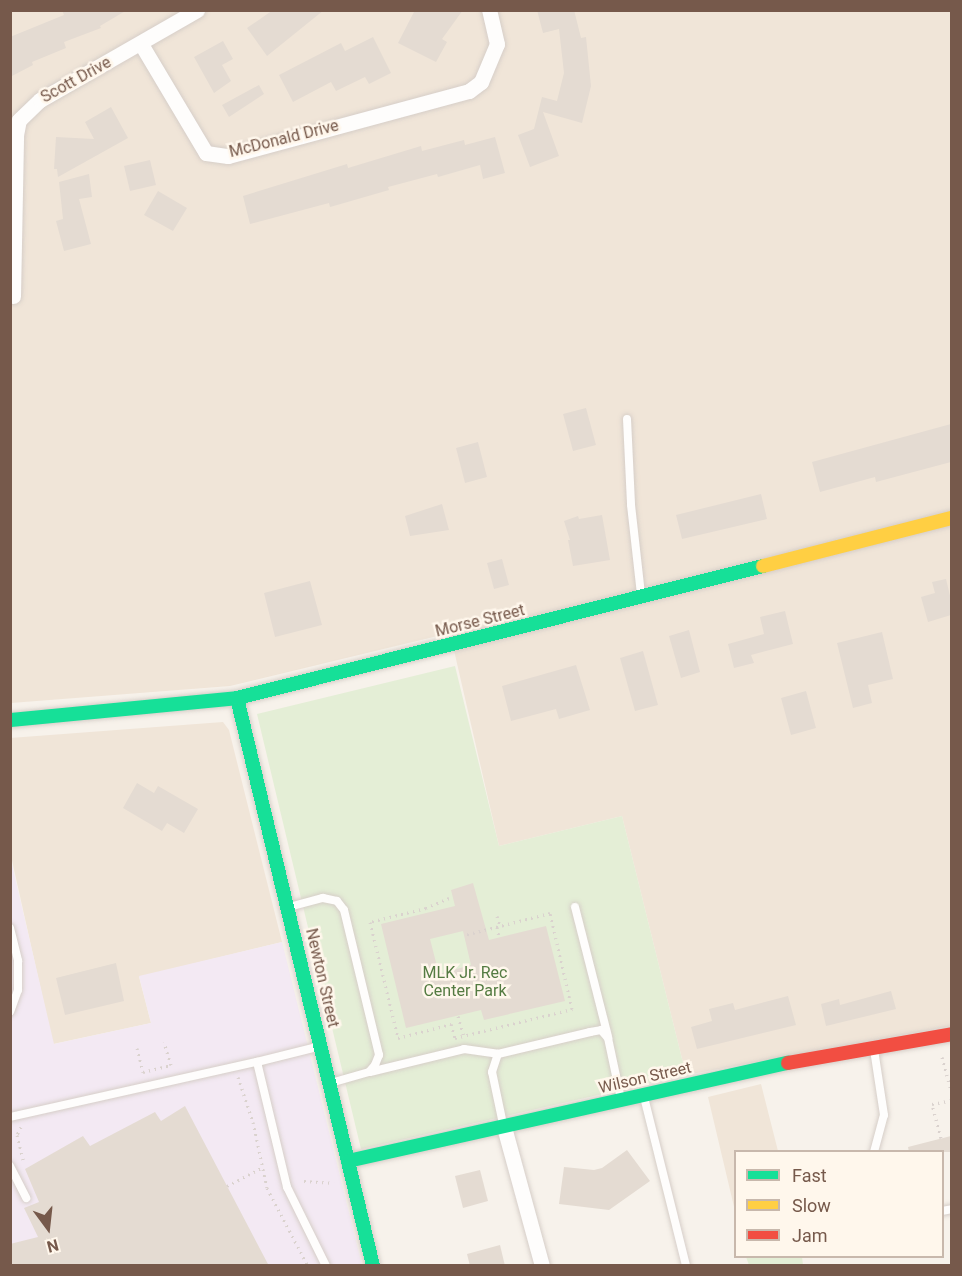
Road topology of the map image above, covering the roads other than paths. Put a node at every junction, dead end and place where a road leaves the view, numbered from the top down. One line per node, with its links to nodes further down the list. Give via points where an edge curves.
1 (197, 10): 3 (street, Scott Drive)
2 (489, 10): 3 (street, McDonald Drive, via 497,44 481,82 469,91 228,156 206,153)
3 (141, 44): 4 (street, Scott Drive, via 40,100 19,120)
4 (13, 296)
5 (627, 419): 7 (lane)
6 (951, 518): 7 (street, Morse Street)
7 (641, 597): 8 (street, Morse Street)
8 (237, 698): 9 (street, Morse Street); 10 (street, Newton Street)
9 (10, 720)
10 (289, 907): 16 (street, Newton Street); 20 (lane, via 323,898 337,901 344,910 379,1055)
11 (575, 907): 15 (lane)
12 (10, 928): 13 (lane, via 18,961 18,990)
13 (10, 1012)
14 (951, 1034): 17 (street, Wilson Street)
15 (609, 1038): 18 (lane, via 601,1030); 23 (lane)
16 (321, 1046): 19 (lane); 21 (street, Newton Street)
17 (874, 1047): 22 (street, Wilson Street); 26 (lane, via 884,1115)
18 (498, 1053): 20 (lane, via 464,1049); 25 (lane, via 492,1072)
19 (257, 1062): 24 (lane); 30 (lane, via 287,1187)
20 (369, 1072): 21 (lane)
21 (330, 1083): 27 (street, Newton Street)
22 (644, 1096): 23 (street, Wilson Street); 33 (lane)
23 (621, 1101): 25 (street, Wilson Street)
24 (10, 1117)
25 (504, 1127): 27 (street, Wilson Street); 32 (street)
26 (875, 1150)
27 (348, 1161): 31 (street, Newton Street)
28 (10, 1166): 29 (lane)
29 (26, 1198)
30 (326, 1266)
31 (373, 1266)
32 (542, 1266)
33 (686, 1266)

